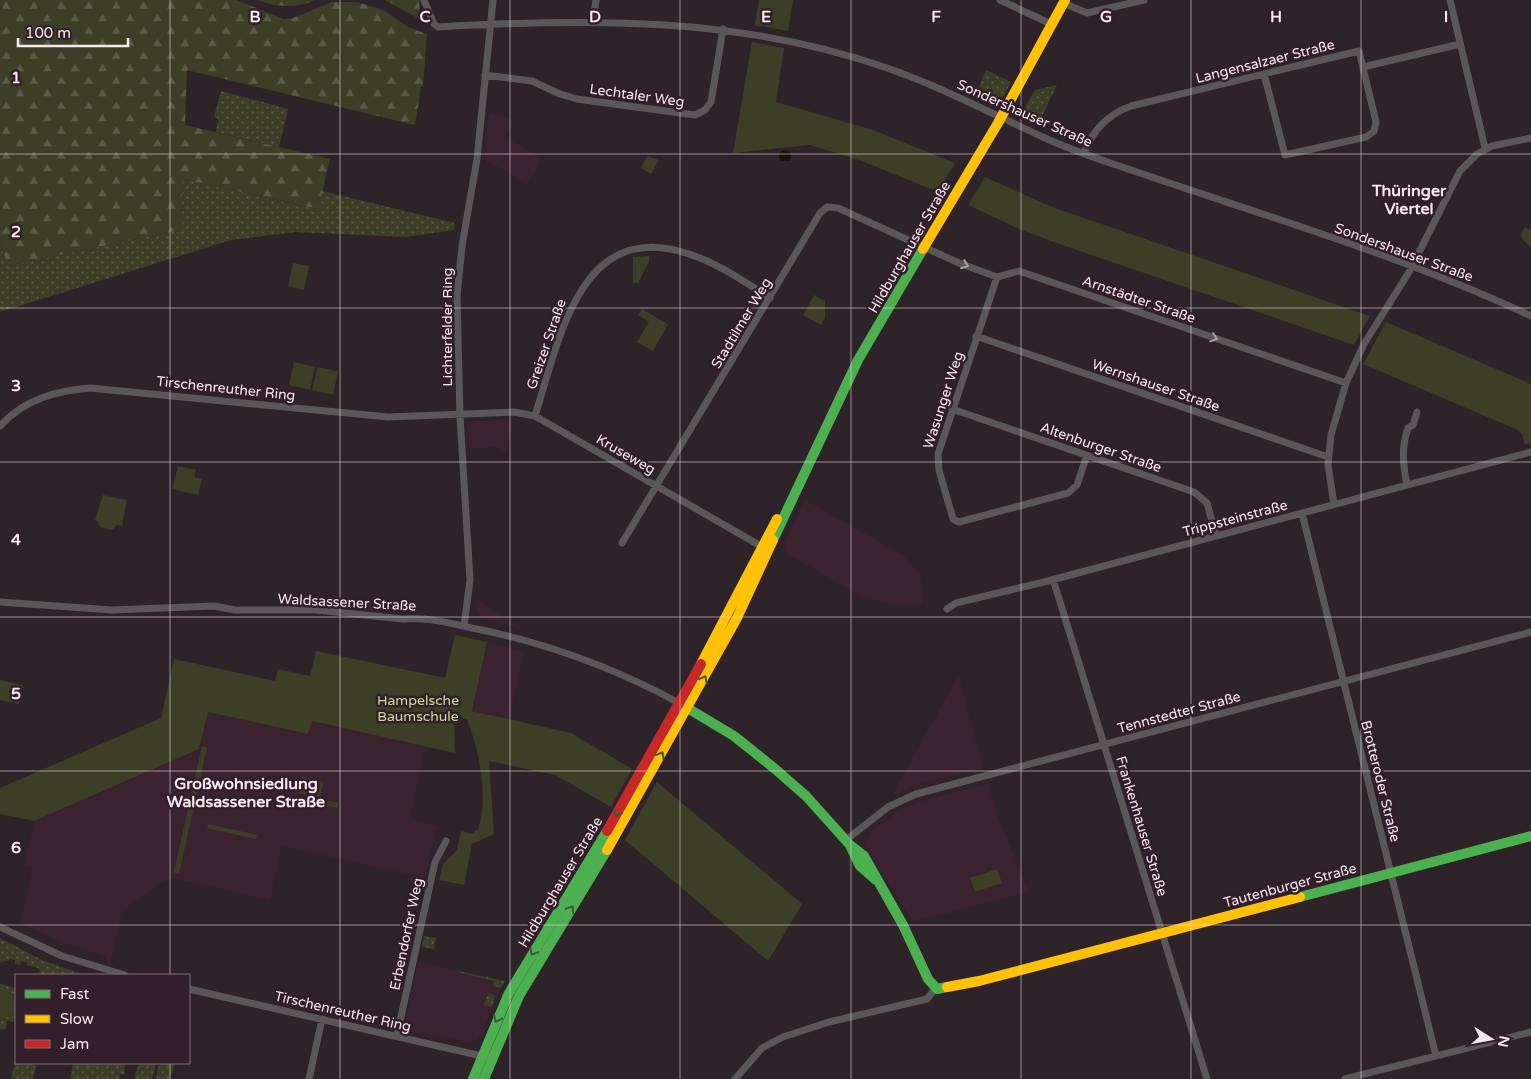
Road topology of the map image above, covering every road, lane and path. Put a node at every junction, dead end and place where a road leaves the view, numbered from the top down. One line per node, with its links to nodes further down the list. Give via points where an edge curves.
1 (424, 0): 9 (street, Sondershauser Straße, via 435,26)
2 (493, 0): 9 (street, Lichterfelder Ring)
3 (596, 0): 8 (street)
4 (1000, 0): 10 (street)
5 (1144, 0): 7 (street, via 1087,13)
6 (1450, 0): 12 (street)
7 (1064, 2): 10 (main road, Hildburghauser Straße)
8 (594, 23): 9 (street, Sondershauser Straße); 11 (street, Sondershauser Straße)
9 (490, 24): 15 (street, Lichterfelder Ring)
10 (1051, 24): 16 (main road, Hildburghauser Straße)
11 (723, 29): 15 (street, Lechtaler Weg, via 711,102 703,112 695,115 577,99 529,80); 16 (street, Sondershauser Straße, via 813,46 868,61)
12 (1460, 44): 13 (street); 18 (street)
13 (1363, 67): 14 (street, Langensalzaer Straße, via 1359,51); 14 (street, via 1376,122 1374,131 1366,137 1289,156 1283,154)
14 (1264, 74): 19 (street, Langensalzaer Straße, via 1122,110 1097,128)
15 (485, 75): 29 (street, Lichterfelder Ring, via 477,159 459,266)
16 (1002, 117): 19 (street, Sondershauser Straße); 20 (main road, Hildburghauser Straße)
17 (1531, 138): 18 (street)
18 (1486, 148): 21 (street, via 1454,179)
19 (1084, 153): 21 (street, Sondershauser Straße)
20 (925, 246): 22 (street, one-way to 22); 23 (street, Stadtilmer Weg, via 838,208 826,207); 41 (main road, Hildburghauser Straße, via 858,360 786,512 777,519)
21 (1412, 266): 24 (street, Sondershauser Straße); 26 (street, via 1372,328)
22 (997, 277): 25 (street, Wasunger Weg); 26 (street, Arnstädter Straße, one-way to 26, via 1018,271)
23 (770, 298): 30 (street, Greizer Straße, via 704,260 674,249 642,248 616,255 596,269 571,305); 36 (street, Stadtilmer Weg)
24 (1531, 316)
25 (976, 336): 27 (street, Wasunger Weg); 34 (street, Wernshauser Straße)
26 (1346, 383): 34 (street)
27 (952, 409): 33 (street, Altenburger Straße); 33 (street, Wasunger Weg, via 939,446 938,462 953,518 957,522 1068,493 1077,485)
28 (1417, 412): 35 (street, via 1403,446)
29 (460, 416): 30 (street, Kruseweg, via 514,412); 31 (street, Tirschenreuther Ring, via 388,418 90,388 62,390 40,398 19,408); 45 (street, Lichterfelder Ring, via 470,580)
30 (535, 416): 36 (street, Kruseweg)
31 (0, 426)
32 (1531, 452): 35 (street, Trippsteinstraße)
33 (1088, 455): 39 (street, Altenburger Straße, via 1199,495 1207,503)
34 (1328, 457): 37 (street)
35 (1407, 485): 37 (street, Trippsteinstraße)
36 (656, 487): 40 (street, Stadtilmer Weg); 41 (street, Kruseweg)
37 (1334, 504): 38 (street, Trippsteinstraße)
38 (1302, 513): 39 (street, Trippsteinstraße); 47 (street, Brotteroder Straße)
39 (1216, 536): 42 (street, Trippsteinstraße)
40 (622, 543)
41 (766, 549): 48 (main road, Hildburghauser Straße)
42 (1053, 579): 44 (street, Trippsteinstraße, via 956,603); 49 (street, Frankenhauser Straße)
43 (0, 602): 45 (street, Waldsassener Straße, via 112,610 214,606 235,610 316,610 416,618)
44 (946, 610)
45 (464, 626): 48 (street, Waldsassener Straße, via 531,642 579,658)
46 (1531, 632): 47 (street, Tennstedter Straße)
47 (1343, 681): 49 (street, Tennstedter Straße); 53 (street, Brotteroder Straße)
48 (683, 706): 52 (main road, via 739,740 774,768 806,796); 63 (main road, Hildburghauser Straße, via 620,828)
49 (1104, 744): 52 (street, Tennstedter Straße, via 916,794 888,808); 55 (street, Frankenhauser Straße)
50 (1531, 836): 53 (main road, Tautenburger Straße)
51 (446, 841): 61 (street, Erbendorfer Weg, via 435,862)
52 (848, 843): 57 (main road, via 864,856 903,925 928,979)
53 (1390, 873): 55 (main road, Tautenburger Straße); 62 (street, Brotteroder Straße)
54 (0, 927): 56 (street, via 62,956)
55 (1162, 933): 57 (main road, Tautenburger Straße, via 947,989); 68 (street, Frankenhauser Straße)
56 (122, 974)
57 (936, 988): 67 (street, via 927,999 808,1027 769,1043 746,1063)
58 (190, 989): 59 (street, Tirschenreuther Ring)
59 (322, 1019): 61 (street, Tirschenreuther Ring); 64 (street)
60 (1531, 1032): 62 (street)
61 (396, 1035): 63 (street, Tirschenreuther Ring)
62 (1436, 1056): 69 (street)
63 (486, 1057): 65 (main road, Hildburghauser Straße); 66 (main road, Hildburghauser Straße)
64 (309, 1079)
65 (473, 1079)
66 (484, 1079)
67 (735, 1079)
68 (1206, 1079)
69 (1345, 1079)

